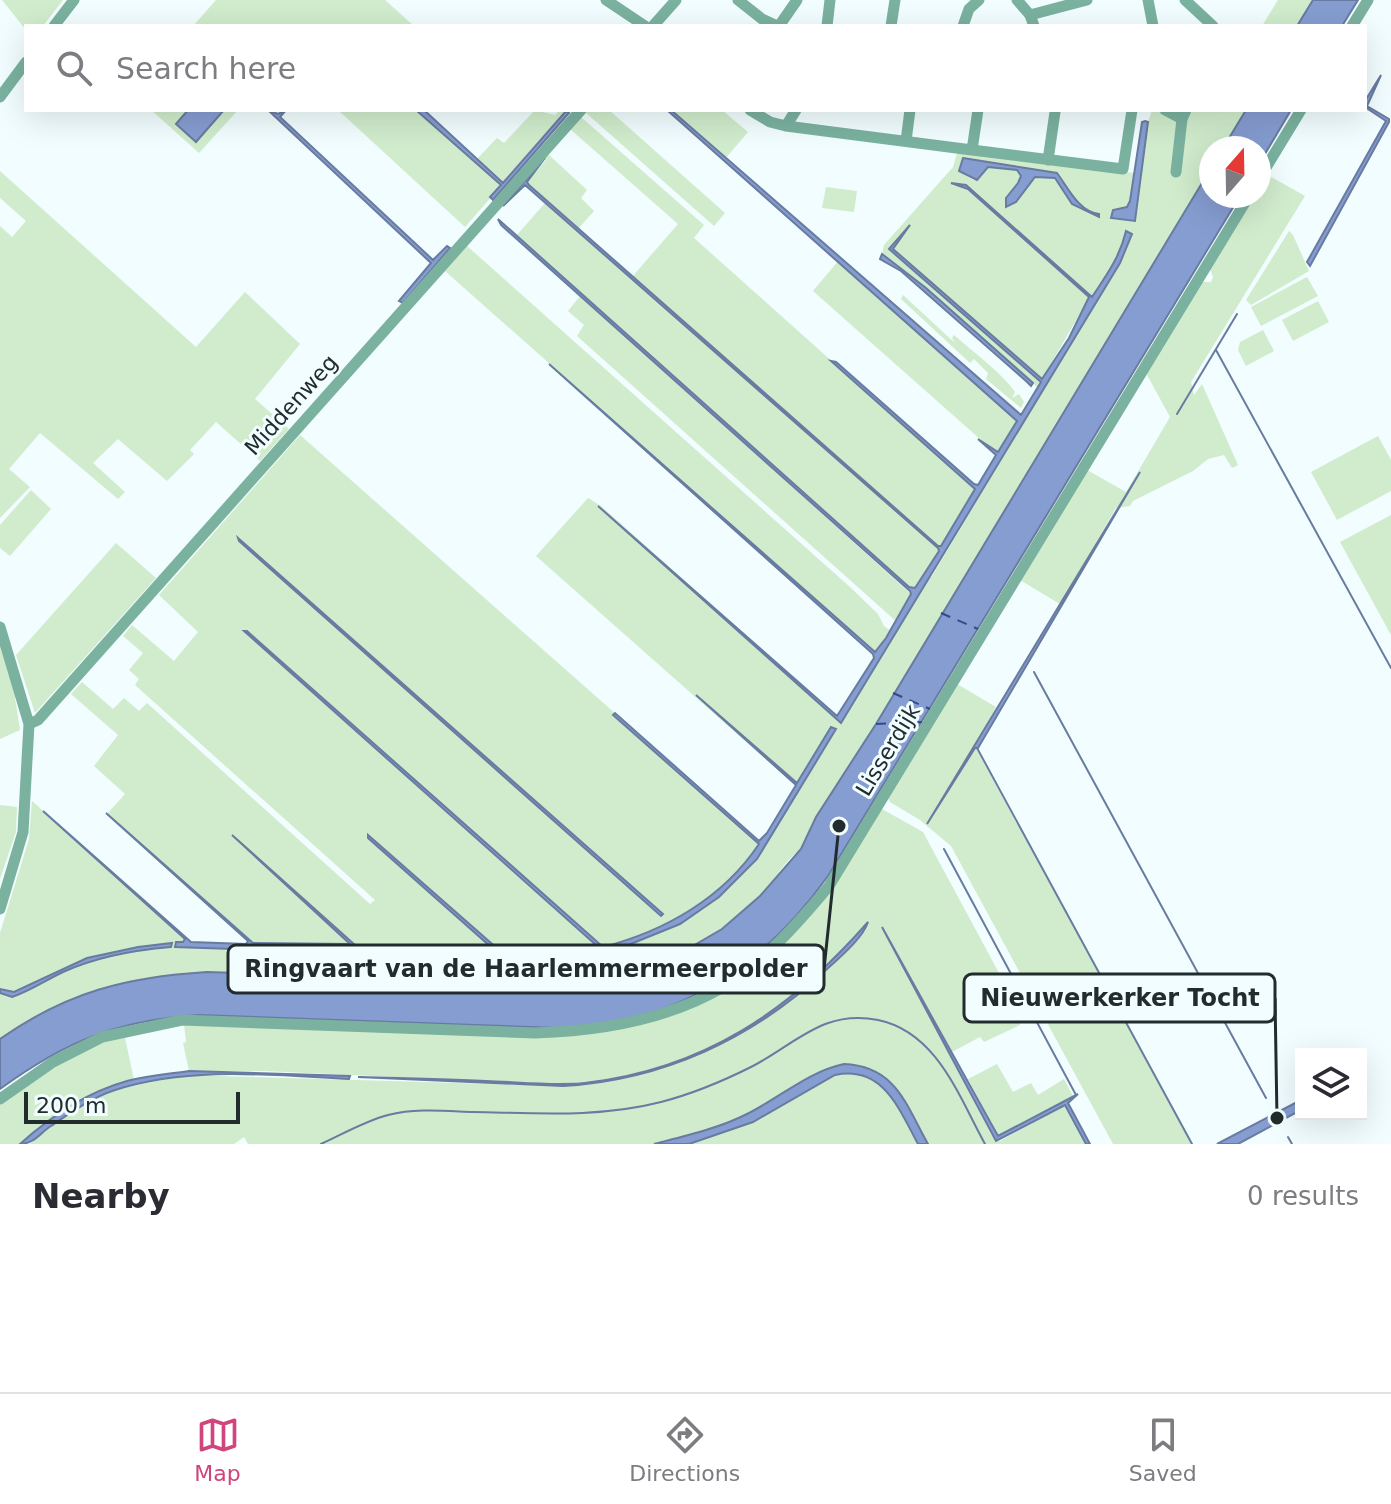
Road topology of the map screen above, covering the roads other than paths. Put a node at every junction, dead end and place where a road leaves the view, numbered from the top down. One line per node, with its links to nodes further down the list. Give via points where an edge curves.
1 (74, 0): 15 (street)
2 (606, 0): 16 (street)
3 (676, 0): 17 (street)
4 (738, 0): 18 (street)
5 (797, 0): 19 (street)
6 (830, 0): 20 (street)
7 (895, 0): 21 (street)
8 (979, 0): 22 (street)
9 (1017, 0): 14 (street)
10 (1087, 0): 14 (street)
11 (1148, 0): 23 (street)
12 (1185, 0): 24 (street)
13 (1368, 0): 25 (street)
14 (1032, 20)
15 (56, 24)
16 (642, 24)
17 (655, 24)
18 (773, 24)
19 (779, 24)
20 (827, 24)
21 (891, 24)
22 (964, 24)
23 (1153, 24)
24 (1211, 24)
25 (1353, 24)
26 (24, 65): 27 (street)
27 (0, 97)
28 (579, 112): 45 (street, Middenweg, via 79,675)
29 (753, 112): 37 (street)
30 (795, 112): 37 (street)
31 (910, 112): 38 (street)
32 (978, 112): 39 (street)
33 (1055, 112): 41 (street)
34 (1132, 112): 41 (street, via 1123,169)
35 (1300, 112): 40 (street)
36 (1184, 114): 42 (street)
37 (786, 126): 38 (street)
38 (906, 141): 39 (street)
39 (972, 150): 41 (street)
40 (1271, 159)
41 (1048, 160)
42 (1176, 172)
43 (1242, 208): 47 (street, Lisserdijk, via 835,876 773,948 724,986 634,1021 582,1031 182,1020 102,1037 53,1062)
44 (0, 627): 45 (street)
45 (29, 724): 46 (street, via 23,832)
46 (0, 909)
47 (0, 1099)

